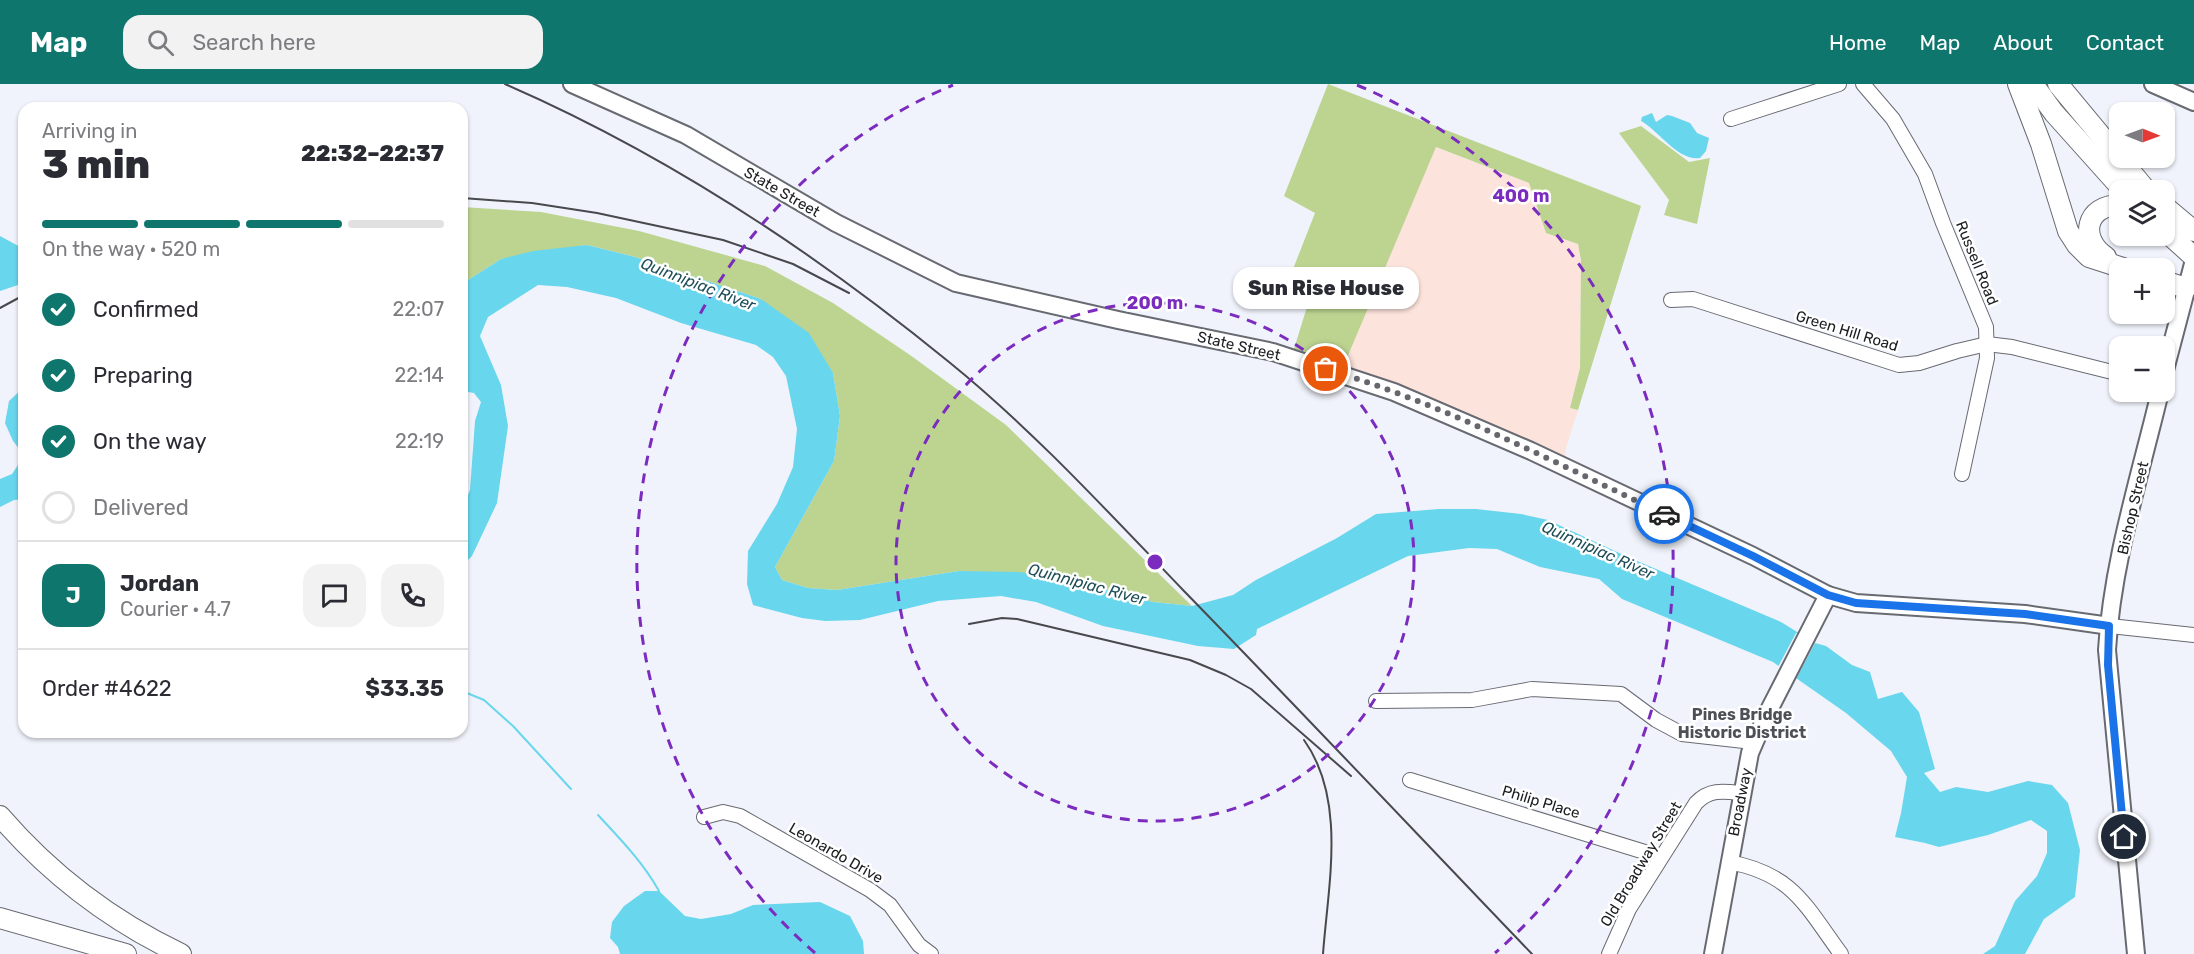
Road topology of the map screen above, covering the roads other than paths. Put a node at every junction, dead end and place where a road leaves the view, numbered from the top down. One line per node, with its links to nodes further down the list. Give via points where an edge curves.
1 (572, 84): 26 (main road, State Street, via 686,135 836,223 956,283 1273,352 1394,392 1531,451)
2 (1839, 84): 9 (street)
3 (1863, 84): 22 (street, Russell Road, via 1893,119 1925,174 1986,327)
4 (2018, 84): 17 (highway, via 2068,231 2089,257)
5 (2033, 84): 10 (highway)
6 (2058, 84): 11 (highway)
7 (2153, 84): 8 (main road)
8 (2194, 102)
9 (1731, 119)
10 (2114, 180)
11 (2138, 180)
12 (2109, 205): 16 (highway, via 2098,210 2089,226 2089,238 2096,250)
13 (2175, 215): 14 (highway)
14 (2194, 231)
15 (2175, 246): 18 (highway)
16 (2109, 259)
17 (2109, 263)
18 (2191, 270): 19 (highway); 21 (main road)
19 (2175, 277)
20 (1671, 300): 22 (street, Green Hill Road, via 1693,299 1899,365)
21 (2174, 336)
22 (1987, 344): 23 (street, Green Hill Road); 25 (street, Russell Road)
23 (2109, 371)
24 (2158, 402): 27 (main road, Bishop Street)
25 (1962, 474)
26 (1828, 595): 27 (main road, State Street, via 1856,603 2025,614); 30 (main road, Broadway)
27 (2109, 626): 28 (street, State Street); 44 (main road, Bishop Street, via 2108,665)
28 (2194, 635)
29 (1376, 702): 30 (street, via 1472,700 1532,689 1622,694 1682,734)
30 (1753, 745): 32 (main road, Broadway)
31 (1410, 780): 35 (street, Philip Place)
32 (1741, 794): 35 (street, Old Broadway Street, via 1720,791 1704,795); 36 (main road, Broadway)
33 (0, 816): 39 (highway, via 85,896 125,924)
34 (704, 817): 40 (street, Leonardo Drive, via 723,812 740,816 870,890 890,905 919,945)
35 (1661, 858): 41 (street, Old Broadway Street, via 1629,909)
36 (1729, 862): 42 (main road, Broadway); 43 (street, via 1766,872 1785,884)
37 (0, 918): 38 (highway)
38 (126, 954)
39 (181, 954)
40 (931, 954)
41 (1609, 954)
42 (1713, 954)
43 (1841, 954)
44 (2136, 954)

